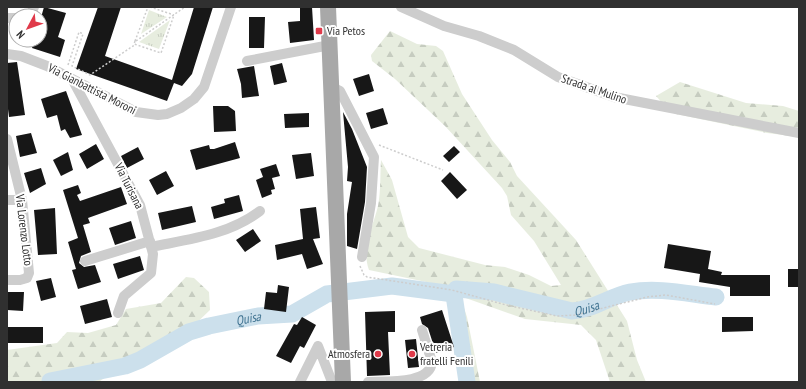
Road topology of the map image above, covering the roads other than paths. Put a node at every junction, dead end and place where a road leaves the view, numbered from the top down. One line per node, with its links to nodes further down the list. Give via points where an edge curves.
1 (231, 7): 7 (street, Via Gianbattista Moroni, via 204,86 194,99 168,114 158,116 136,112)
2 (328, 7): 4 (main road)
3 (401, 7): 9 (street, Strada al Mulino, via 444,26 514,50 558,77 614,97)
4 (330, 45): 6 (street); 8 (main road)
5 (7, 54): 7 (street, Via Gianbattista Moroni, via 21,56)
6 (247, 61)
7 (68, 77): 14 (street, Via Turisana, via 140,205)
8 (332, 87): 15 (street, via 340,91 374,157 372,203); 22 (main road)
9 (799, 132)
10 (7, 139): 12 (street, Via Lorenzo Lotto)
11 (7, 200): 12 (street)
12 (22, 200): 17 (street, Via Lorenzo Lotto, via 30,273 27,278)
13 (260, 211): 14 (street, via 234,227 218,233)
14 (150, 244): 16 (street); 18 (street, Via Turisana, via 153,254 151,273 124,296)
15 (362, 257)
16 (85, 260)
17 (7, 280)
18 (118, 314)
19 (422, 330): 23 (street, via 432,362 426,373 408,380)
20 (300, 382): 21 (street, via 318,346)
21 (332, 382)
22 (343, 382)
23 (368, 382)

